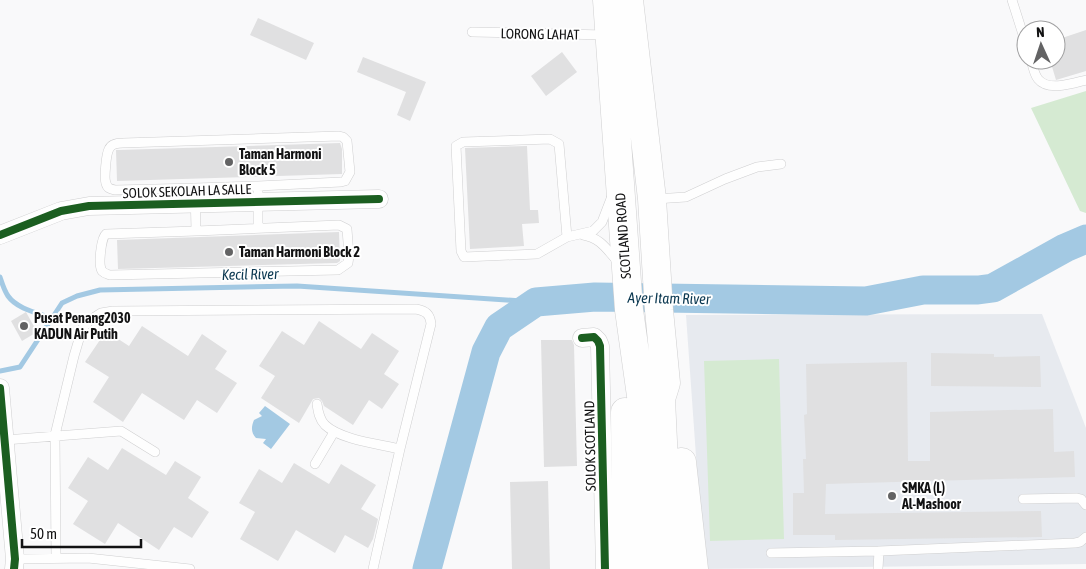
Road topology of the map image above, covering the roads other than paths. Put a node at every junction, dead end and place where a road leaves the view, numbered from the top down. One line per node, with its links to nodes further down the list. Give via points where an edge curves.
1 (607, 0): 6 (highway, SCOTLAND ROAD)
2 (629, 0): 14 (highway)
3 (1012, 0): 4 (lane)
4 (1018, 20)
5 (472, 32): 6 (lane, LORONG LAHAT)
6 (609, 35): 10 (highway, SCOTLAND ROAD)
7 (1035, 70): 8 (lane, via 1038,79 1047,85 1059,86)
8 (1086, 80)
9 (781, 164): 14 (lane, via 758,167 686,197)
10 (619, 178): 18 (lane, via 598,228); 20 (highway, SCOTLAND ROAD)
11 (258, 193): 12 (street, SOLOK SEKOLAH LA SALLE); 12 (lane, via 346,180 350,172 347,141 339,136 133,142 116,143 108,150 105,180 110,189); 13 (street, SOLOK SEKOLAH LA SALLE); 15 (lane)
12 (195, 195): 16 (lane); 17 (street, SOLOK SEKOLAH LA SALLE, via 61,211)
13 (379, 198)
14 (652, 200): 23 (highway)
15 (258, 228): 16 (lane); 16 (lane, via 343,226 348,234 348,263 338,270 110,275 102,270 102,241 106,234)
16 (196, 231)
17 (0, 235)
18 (580, 235): 19 (lane); 20 (lane, via 598,240)
19 (567, 237): 19 (lane, via 538,254 464,257 460,251 456,146 463,142 550,139 559,144)
20 (626, 273): 21 (highway, SCOTLAND ROAD)
21 (629, 310): 32 (highway, SCOTLAND ROAD, via 642,403); 43 (highway)
22 (582, 338): 42 (street, SOLOK SCOTLAND, via 594,337 600,346)
23 (666, 383): 32 (highway, via 661,399); 46 (highway, via 675,398)
24 (0, 391): 28 (street)
25 (316, 404): 26 (lane, via 324,424)
26 (334, 432): 29 (lane); 31 (lane)
27 (54, 435): 28 (lane); 29 (lane, via 82,329 101,313 416,309 426,312 431,324); 30 (lane, via 121,431); 38 (lane)
28 (6, 440): 39 (street)
29 (400, 449): 41 (lane)
30 (156, 452)
31 (315, 464)
32 (656, 470): 44 (highway); 45 (highway)
33 (1023, 499): 34 (lane, via 1077,498)
34 (1086, 505)
35 (1086, 537): 36 (lane, via 1075,543)
36 (879, 551): 37 (lane); 47 (lane)
37 (771, 553)
38 (56, 557): 39 (lane); 40 (lane)
39 (15, 564)
40 (190, 569)
41 (374, 569)
42 (605, 569)
43 (626, 569)
44 (648, 569)
45 (669, 569)
46 (694, 569)
47 (878, 569)

